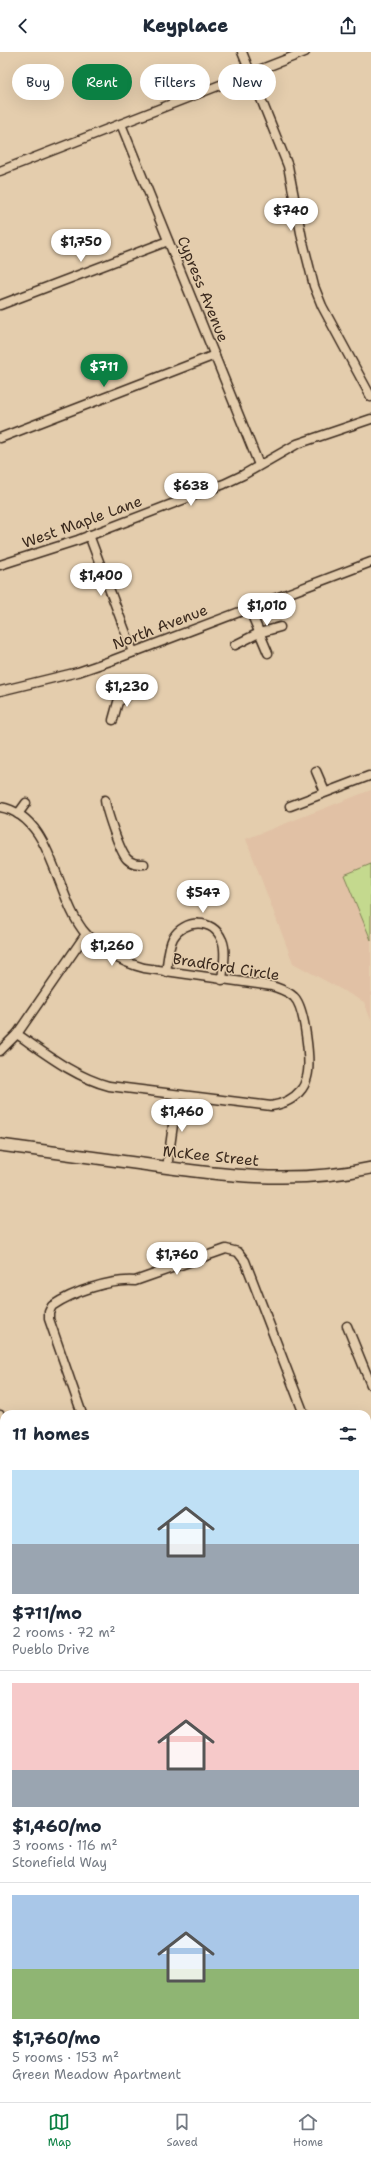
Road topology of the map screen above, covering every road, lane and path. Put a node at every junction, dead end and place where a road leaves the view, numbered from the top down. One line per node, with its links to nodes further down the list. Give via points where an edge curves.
1 (242, 52): 3 (street)
2 (305, 52): 4 (street)
3 (247, 64)
4 (276, 64)
5 (218, 87): 7 (street)
6 (261, 100): 12 (street, via 288,166 314,286 322,306)
7 (121, 124): 8 (street); 9 (street, Cypress Avenue)
8 (0, 171)
9 (168, 241): 10 (street); 11 (street, Cypress Avenue)
10 (0, 305)
11 (215, 356): 14 (street); 15 (street, Cypress Avenue)
12 (371, 397)
13 (371, 419): 15 (street, West Maple Lane, via 297,444)
14 (0, 438)
15 (259, 465): 16 (street, West Maple Lane, via 224,484)
16 (89, 535): 18 (street, West Maple Lane, via 36,555); 23 (street)
17 (371, 562): 19 (street, North Avenue)
18 (0, 565)
19 (249, 608): 21 (street); 23 (street, North Avenue)
20 (280, 626): 21 (street)
21 (259, 633): 22 (street); 24 (street)
22 (235, 645)
23 (133, 652): 26 (street, North Avenue, via 78,672)
24 (268, 653)
25 (134, 691): 27 (street, via 118,702)
26 (0, 692)
27 (113, 720)
28 (316, 771): 30 (street)
29 (369, 776): 30 (street)
30 (325, 792): 33 (street)
31 (105, 800): 36 (street, via 106,810 126,858 134,864)
32 (26, 803): 35 (street)
33 (290, 806)
34 (0, 807): 35 (street, Bradford Circle)
35 (18, 814): 37 (street, Bradford Circle, via 37,832 70,907)
36 (144, 864)
37 (86, 934): 38 (street, Bradford Circle, via 120,960); 40 (street)
38 (166, 972): 39 (street, Bradford Circle); 39 (street, via 174,938 182,928 193,923 209,925 223,940)
39 (222, 980): 42 (street, Bradford Circle, via 282,989 295,997 303,1014 307,1078 301,1090 283,1104 256,1105)
40 (17, 1034): 41 (street); 42 (street, via 69,1069 96,1083)
41 (0, 1052)
42 (177, 1096): 44 (street)
43 (0, 1145): 44 (street, McKee Street)
44 (167, 1168): 45 (street, McKee Street, via 290,1178)
45 (371, 1168)
46 (347, 1326): 47 (street)
47 (368, 1368): 48 (street)
48 (371, 1385)
49 (81, 1410): 50 (street, via 49,1319 52,1306 100,1285 120,1280 135,1281 226,1249 238,1252 245,1260)
50 (302, 1410)

